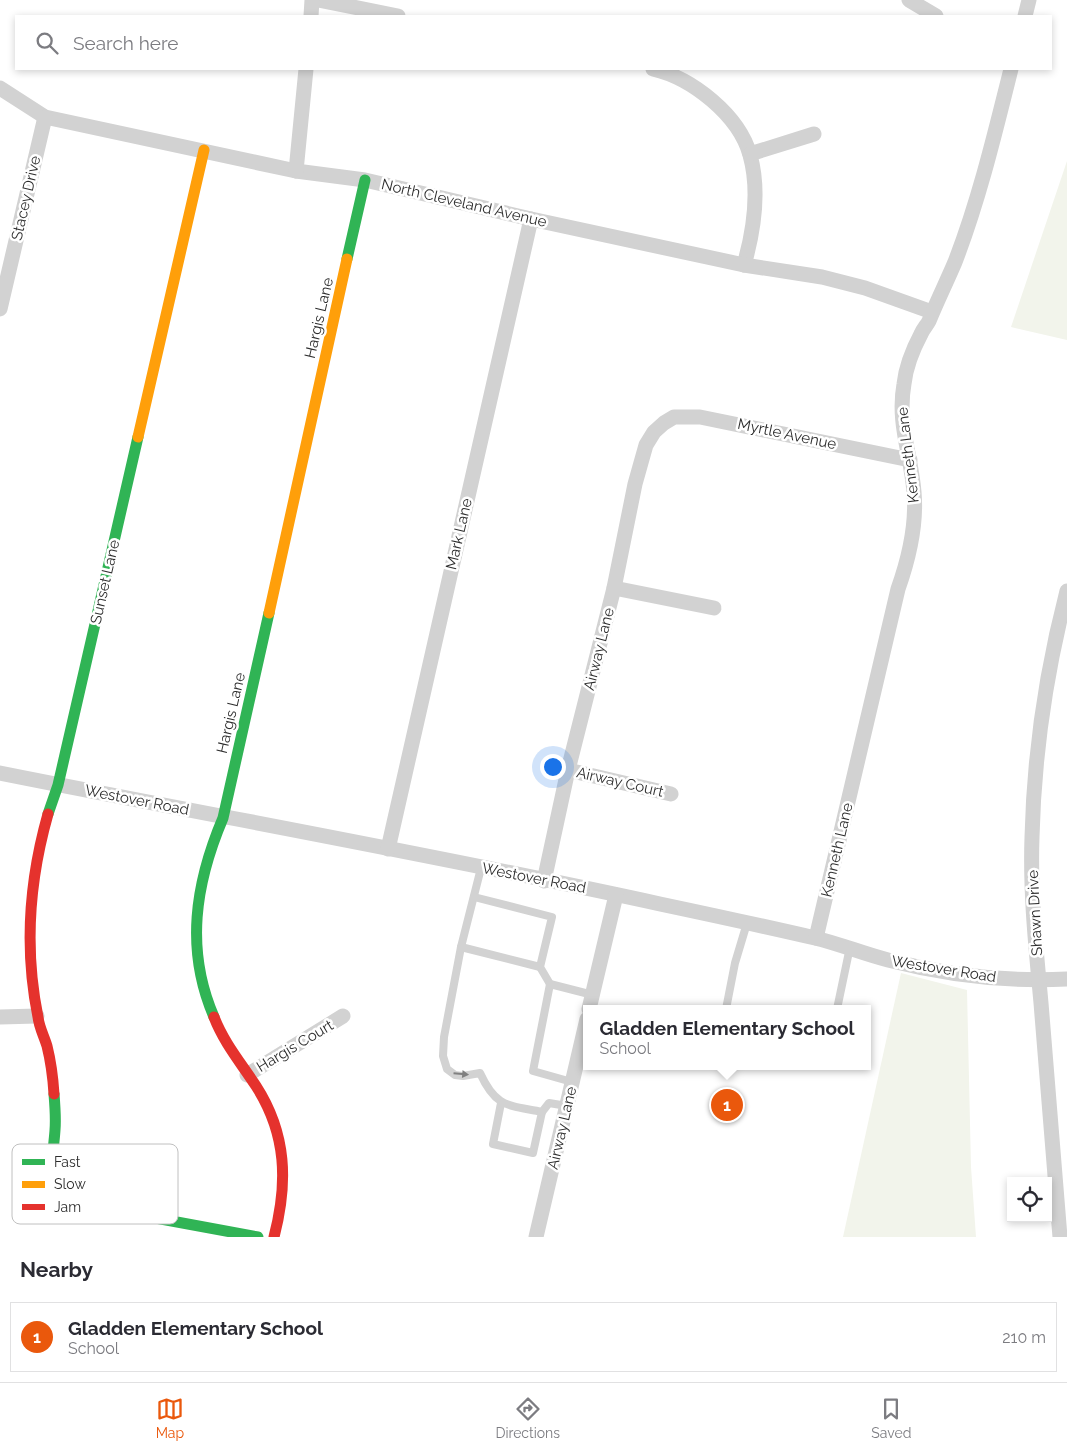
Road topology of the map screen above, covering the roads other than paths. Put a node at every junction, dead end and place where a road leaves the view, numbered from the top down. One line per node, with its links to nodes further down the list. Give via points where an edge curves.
1 (312, 0): 5 (street)
2 (318, 0): 6 (street)
3 (909, 0): 7 (street)
4 (1029, 0): 8 (street)
5 (311, 15)
6 (393, 15)
7 (934, 15)
8 (1024, 15)
9 (306, 70): 17 (street)
10 (656, 70): 16 (street, via 678,78 713,101 740,134)
11 (1011, 70): 22 (street, Kenneth Lane, via 972,211 955,262)
12 (0, 88): 13 (street, North Cleveland Avenue)
13 (45, 117): 15 (street, North Cleveland Avenue); 21 (street, Stacey Drive)
14 (814, 134): 16 (street)
15 (204, 150): 17 (street, North Cleveland Avenue); 30 (street, Sunset Lane)
16 (750, 154): 20 (street, via 754,214)
17 (296, 171): 18 (street, North Cleveland Avenue)
18 (365, 180): 19 (street, North Cleveland Avenue); 32 (street, Hargis Lane)
19 (531, 219): 20 (street, North Cleveland Avenue); 33 (street, Mark Lane)
20 (744, 265): 22 (street, North Cleveland Avenue, via 789,271 865,288)
21 (0, 309)
22 (932, 312): 24 (street, Kenneth Lane, via 913,351 903,385 903,432)
23 (664, 423): 24 (street, Myrtle Avenue, via 674,417 700,417); 25 (street, Airway Lane, via 646,445)
24 (910, 460): 39 (street, Kenneth Lane, via 915,516 912,542 898,589)
25 (614, 588): 27 (street); 28 (street, Airway Lane)
26 (1067, 591): 44 (street, Shawn Drive, via 1047,679 1034,785 1032,892)
27 (714, 608)
28 (568, 770): 31 (street, Airway Court); 35 (street, Airway Lane)
29 (0, 773): 30 (street, Westover Road)
30 (58, 785): 32 (street, Westover Road); 49 (street, Sunset Lane, via 38,848 29,907 28,940)
31 (671, 794)
32 (223, 818): 33 (street, Westover Road); 53 (street, Hargis Lane, via 205,861 200,885 196,910 198,959 202,983 216,1024)
33 (388, 849): 34 (street, Westover Road)
34 (481, 868): 35 (street, Westover Road); 37 (lane)
35 (544, 880): 36 (street, Westover Road)
36 (616, 895): 38 (street, Westover Road); 46 (street)
37 (474, 897): 40 (lane); 42 (lane, via 552,917)
38 (747, 923): 39 (street, Westover Road); 47 (lane)
39 (816, 938): 41 (street, Westover Road)
40 (461, 947): 42 (lane); 55 (lane, one-way to 55, via 443,1056 447,1069 455,1075 480,1073 487,1089)
41 (850, 947): 44 (street, Westover Road, via 887,960 933,969); 48 (lane)
42 (540, 966): 45 (lane)
43 (1067, 979): 44 (street, Westover Road)
44 (1039, 980): 63 (street, Shawn Drive)
45 (550, 984): 46 (lane); 54 (lane, via 533,1070)
46 (591, 1002)
47 (727, 1005)
48 (838, 1005)
49 (37, 1016): 51 (street); 58 (street, Sunset Lane, via 46,1042 54,1086)
50 (343, 1016): 53 (street, Hargis Court)
51 (0, 1017)
52 (583, 1036): 54 (street, Airway Lane)
53 (247, 1075): 61 (street, Hargis Lane, via 268,1108 282,1152 284,1198)
54 (572, 1082): 56 (street, Airway Lane)
55 (501, 1103): 57 (lane); 57 (lane, via 493,1144 533,1153)
56 (567, 1106): 57 (lane, via 549,1103); 62 (street, Airway Lane)
57 (542, 1112)
58 (54, 1144)
59 (178, 1222): 60 (street, Sunset Lane)
60 (258, 1237)
61 (274, 1237)
62 (536, 1237)
63 (1060, 1237)

